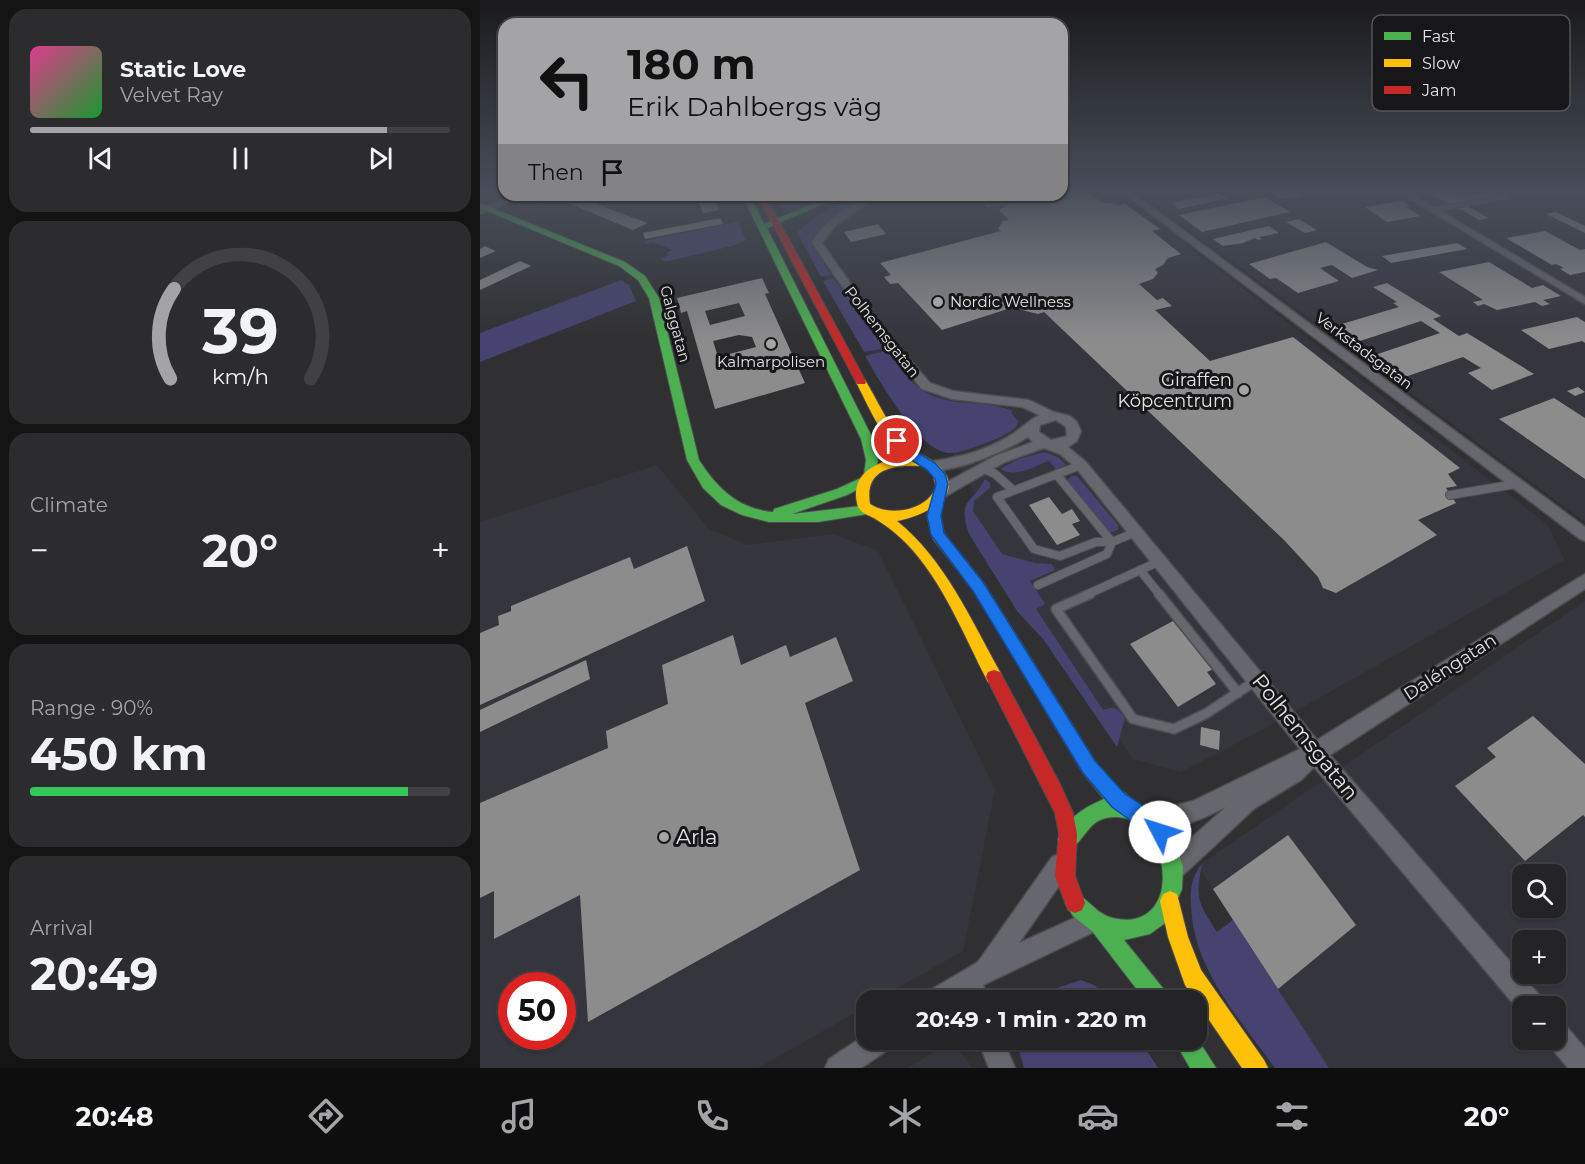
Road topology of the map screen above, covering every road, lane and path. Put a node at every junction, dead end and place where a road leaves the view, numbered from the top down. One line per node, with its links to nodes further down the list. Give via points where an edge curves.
1 (565, 241): 23 (main road, Galggatan, via 640,275 649,286 694,464 732,508)
2 (776, 241): 17 (main road, via 858,419 873,459)
3 (778, 241): 13 (main road, via 897,441)
4 (818, 241): 8 (street, Polhemsgatan, via 875,326 918,379 938,392)
5 (1192, 241): 18 (street, Verkstadsgatan)
6 (1484, 241): 7 (street)
7 (1585, 300)
8 (1006, 401): 9 (street, Polhemsgatan, via 1025,403); 10 (street, Polhemsgatan, via 1021,409)
9 (1052, 416): 10 (street, via 1043,417); 11 (street, via 1062,417 1075,426)
10 (1033, 426): 12 (street, via 1036,439); 13 (street, via 1004,445 953,462)
11 (1072, 439): 12 (street); 14 (street, Polhemsgatan)
12 (1047, 444): 14 (street, Polhemsgatan); 15 (street)
13 (927, 464): 17 (main road, via 904,461 884,466); 20 (main road, via 941,477)
14 (1081, 465): 16 (lane); 24 (street, Polhemsgatan)
15 (982, 468): 19 (lane); 20 (street)
16 (1057, 474): 19 (lane); 26 (lane)
17 (866, 478): 22 (main road, via 861,500); 23 (main road, via 842,492)
18 (1516, 484): 21 (lane); 25 (street, Verkstadsgatan)
19 (1013, 490): 26 (lane, via 997,497 1034,549 1060,556 1096,542)
20 (939, 494): 22 (main road, via 915,511 897,516); 34 (main road, via 934,527 942,542 978,586 1089,767 1106,789)
21 (1450, 495)
22 (875, 513): 23 (main road, Galggatan, via 781,521); 35 (main road, via 911,540 941,579 1053,788 1062,808)
23 (764, 517)
24 (1136, 532): 26 (lane); 27 (street, Polhemsgatan)
25 (1585, 535)
26 (1112, 542): 30 (lane, via 1107,554)
27 (1160, 561): 28 (lane); 31 (street, Polhemsgatan)
28 (1140, 570): 32 (lane); 32 (lane, via 1056,609 1133,719 1174,729)
29 (1585, 581): 33 (street, Daléngatan)
30 (1038, 585)
31 (1258, 679): 32 (lane); 33 (street, Polhemsgatan)
32 (1238, 693)
33 (1315, 753): 34 (street, Daléngatan, via 1284,764 1192,811 1176,816); 36 (street, Daléngatan, via 1294,773 1248,801); 42 (street, Polhemsgatan)
34 (1137, 813): 35 (main road, via 1113,808 1095,811 1075,828); 36 (main road, via 1160,832)
35 (1066, 849): 38 (main road, via 1064,870 1070,893 1083,913); 39 (street, via 1048,885)
36 (1174, 868): 37 (main road)
37 (1170, 901): 38 (main road, via 1153,923 1141,929 1114,931); 50 (main road, via 1178,937 1194,976)
38 (1096, 923): 39 (street); 41 (main road)
39 (978, 983): 40 (street)
40 (962, 990)
41 (1150, 990)
42 (1523, 996)
43 (1566, 1046): 51 (street)
44 (865, 1050): 47 (street)
45 (996, 1050): 48 (street)
46 (1192, 1050): 49 (main road)
47 (838, 1068)
48 (1002, 1068)
49 (1204, 1068)
50 (1256, 1068)
51 (1585, 1068)

